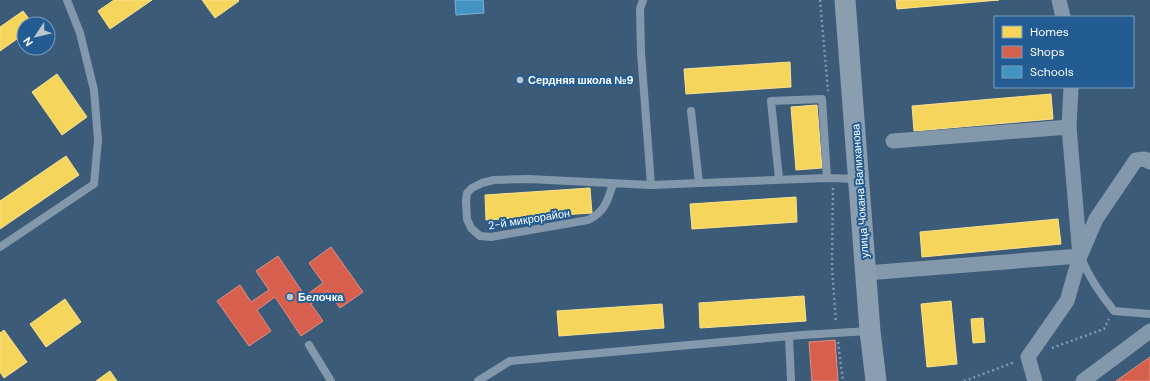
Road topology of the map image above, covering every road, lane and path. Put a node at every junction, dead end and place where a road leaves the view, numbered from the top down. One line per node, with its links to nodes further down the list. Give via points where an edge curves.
1 (67, 0): 19 (lane, via 80,33 94,90 98,140 94,184)
2 (643, 0): 18 (lane, via 640,9 641,52)
3 (820, 0): 8 (path)
4 (845, 0): 15 (street, улица Чокана Валиханова)
5 (1059, 0): 6 (street)
6 (1063, 16)
7 (1071, 88): 10 (street)
8 (828, 92)
9 (691, 111): 16 (lane)
10 (1069, 127): 11 (street); 20 (street)
11 (893, 141)
12 (1150, 162): 20 (street, via 1145,159 1136,160 1096,219)
13 (830, 178): 14 (lane, 2-й микрорайон); 14 (lane, via 822,99 772,101); 15 (lane, 2-й микрорайон); 25 (path, via 832,267)
14 (779, 179): 16 (lane, 2-й микрорайон)
15 (859, 179): 21 (street, улица Чокана Валиханова)
16 (699, 183): 18 (lane, 2-й микрорайон)
17 (613, 184): 17 (lane, 2-й микрорайон, via 604,208 597,216 588,220 491,237 480,236 471,228 467,219 467,193 482,183 494,180 528,179); 18 (lane, 2-й микрорайон)
18 (651, 185)
19 (0, 247)
20 (1080, 256): 21 (street); 22 (lane, via 1105,301 1114,311); 34 (street, via 1068,301 1028,357)
21 (866, 273): 23 (street, улица Чокана Валиханова)
22 (1150, 314)
23 (870, 331): 25 (lane); 33 (street, улица Чокана Валиханова)
24 (1150, 331): 35 (street)
25 (837, 333): 26 (lane); 32 (path)
26 (789, 336): 28 (lane, via 510,361); 31 (lane)
27 (310, 346): 29 (lane)
28 (488, 378): 30 (lane)
29 (330, 381)
30 (478, 381)
31 (791, 381)
32 (843, 381)
33 (876, 381)
34 (1035, 381)
35 (1083, 381)

